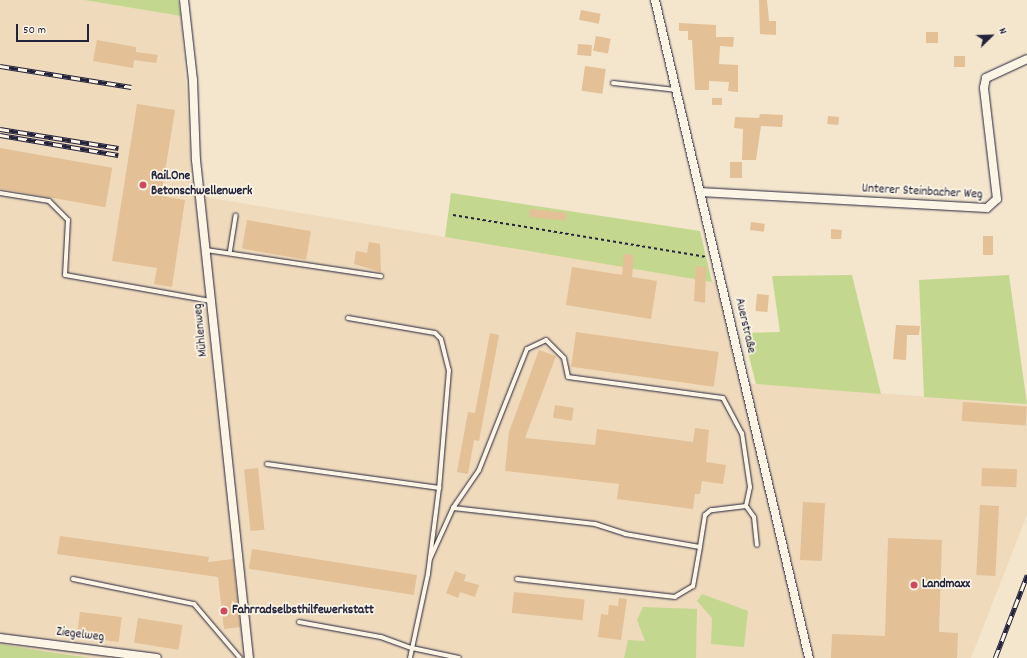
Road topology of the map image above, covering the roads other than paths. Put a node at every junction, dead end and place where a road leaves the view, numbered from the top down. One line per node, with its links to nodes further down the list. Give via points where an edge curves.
1 (184, 0): 9 (street, Mühlenweg)
2 (656, 0): 5 (street, Auerstraße)
3 (1027, 59): 6 (street, Unterer Steinbacher Weg, via 986,78 984,88 997,199 987,208)
4 (613, 83): 5 (lane)
5 (676, 90): 6 (street, Auerstraße)
6 (700, 192): 31 (street, Auerstraße)
7 (0, 193): 12 (lane, via 49,200 68,220 65,276)
8 (236, 215): 10 (lane)
9 (206, 250): 10 (lane); 12 (street, Mühlenweg)
10 (230, 251): 11 (lane)
11 (381, 276)
12 (211, 301): 28 (street, Mühlenweg)
13 (348, 318): 15 (lane, via 435,333 441,339 449,370)
14 (267, 464): 15 (lane)
15 (439, 488): 20 (lane)
16 (746, 506): 17 (lane, via 750,473 742,433 723,398 568,377 564,358 546,340 527,349 479,470); 18 (lane, via 754,517); 19 (lane, via 711,510 705,515)
17 (453, 508): 19 (lane, via 595,524 625,534); 20 (lane)
18 (757, 545)
19 (700, 547): 21 (lane, via 693,586 675,597)
20 (430, 559): 25 (lane)
21 (517, 578)
22 (73, 579): 27 (lane, via 194,604)
23 (299, 622): 25 (lane, via 381,637)
24 (0, 638): 26 (street, Ziegelweg)
25 (412, 648): 29 (lane); 30 (lane)
26 (157, 658)
27 (240, 658)
28 (249, 658)
29 (410, 658)
30 (459, 658)
31 (809, 658)

